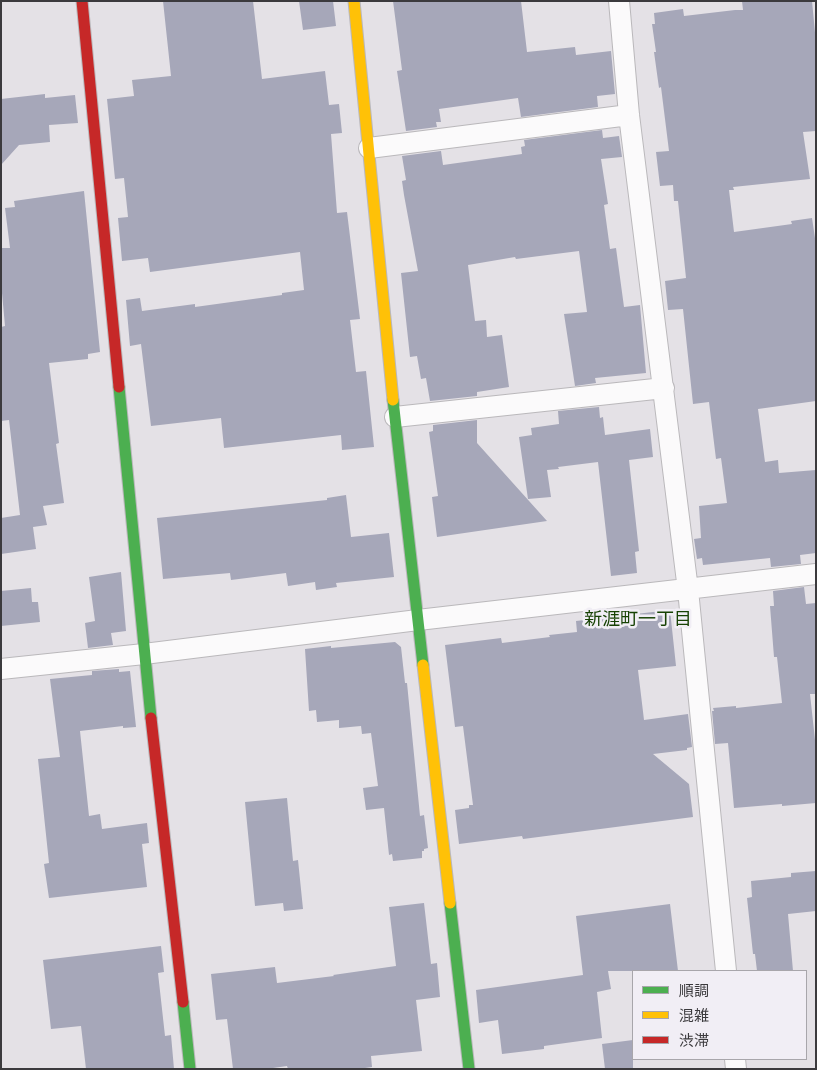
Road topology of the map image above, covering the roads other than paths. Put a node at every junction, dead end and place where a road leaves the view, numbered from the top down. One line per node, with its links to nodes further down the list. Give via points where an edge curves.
1 (82, 1): 11 (street)
2 (354, 1): 5 (street)
3 (619, 1): 4 (street)
4 (629, 115): 5 (street); 6 (street)
5 (369, 148): 7 (street)
6 (664, 388): 7 (street); 9 (street)
7 (395, 416): 10 (street)
8 (816, 574): 9 (street)
9 (688, 590): 10 (street); 13 (street)
10 (418, 620): 11 (street); 15 (street)
11 (144, 654): 12 (street); 14 (street)
12 (1, 669)
13 (726, 970)
14 (190, 1069)
15 (469, 1069)

